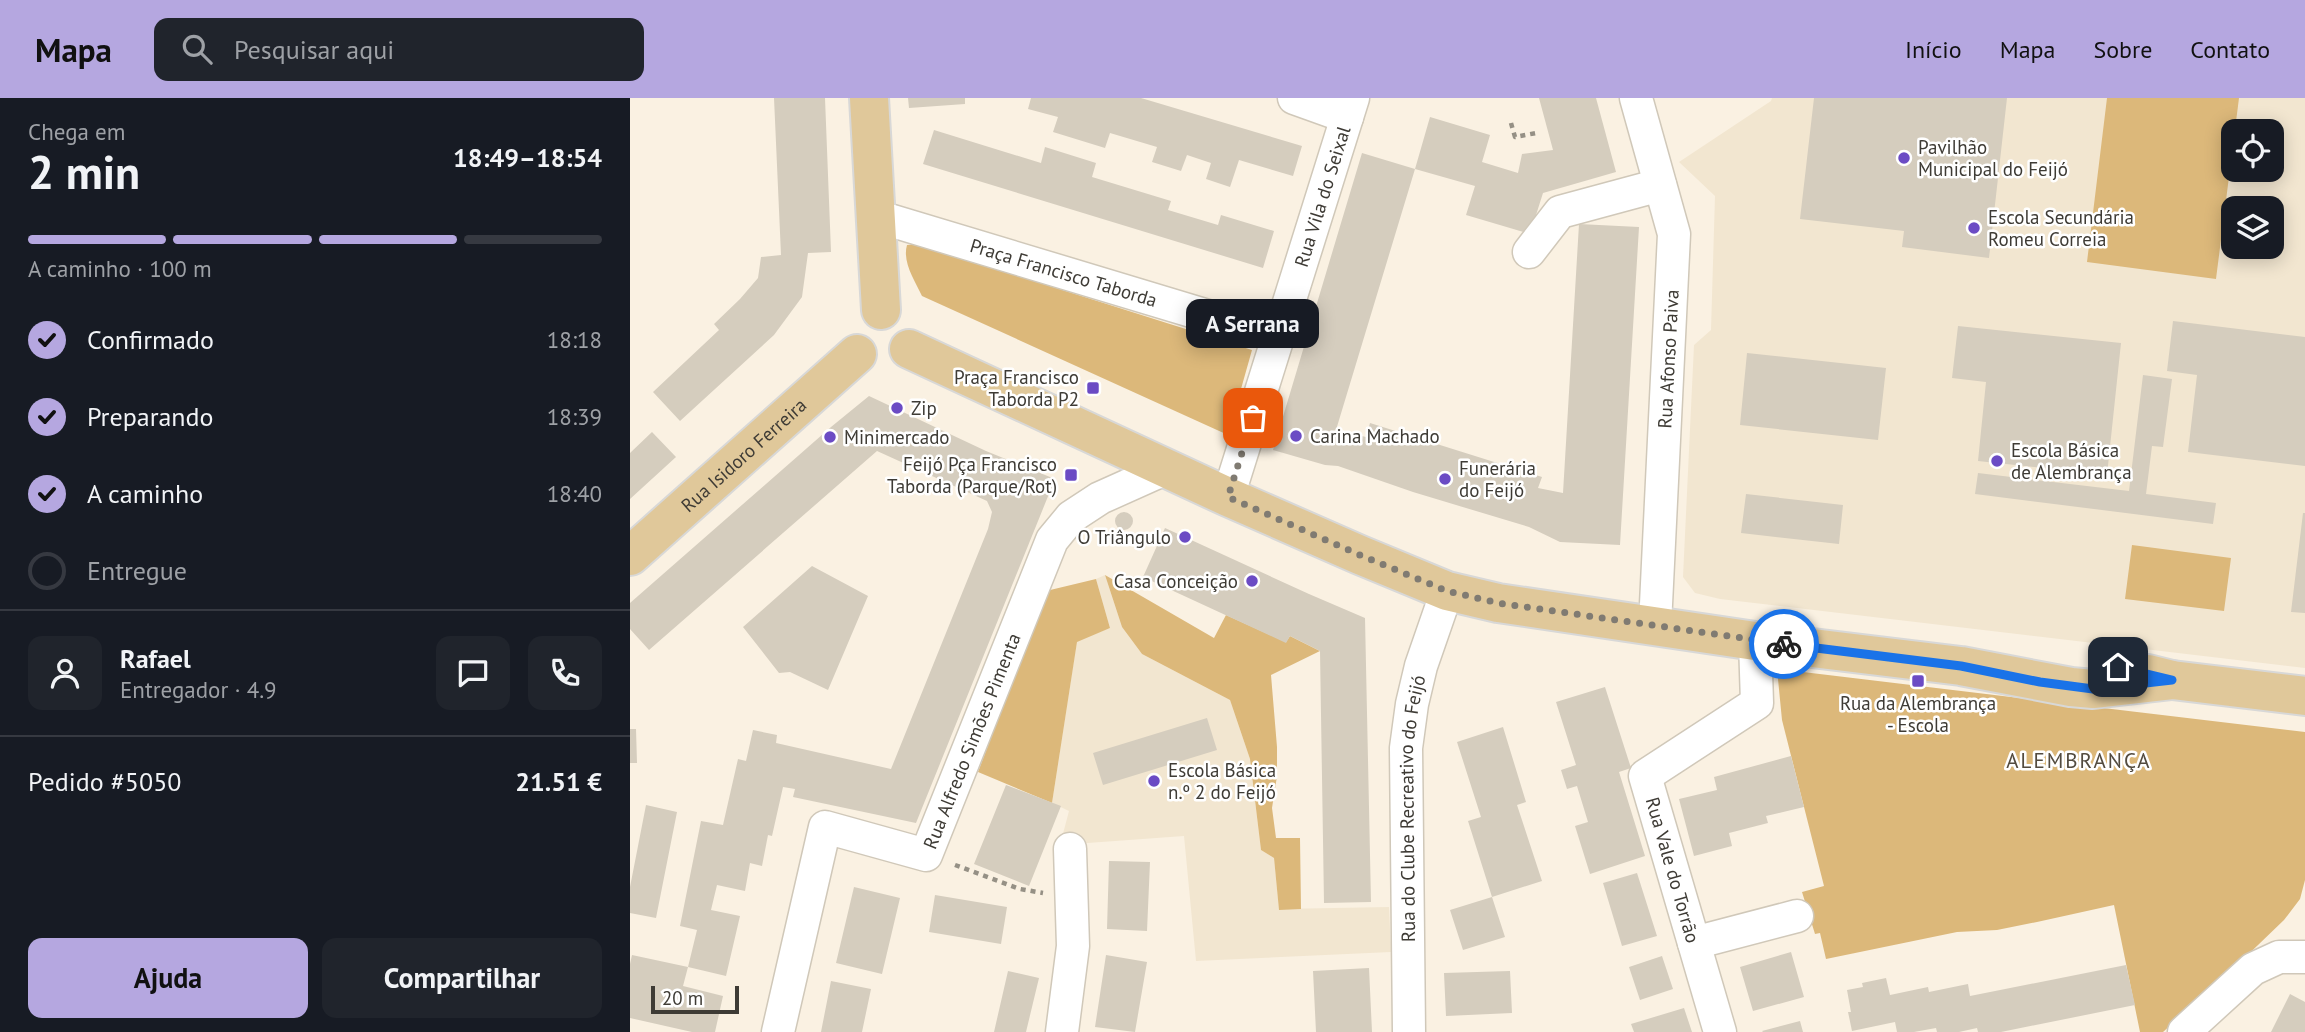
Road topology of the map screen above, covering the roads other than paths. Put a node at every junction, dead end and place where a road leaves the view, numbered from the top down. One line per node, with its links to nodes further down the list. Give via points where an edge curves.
1 (869, 98): 6 (main road)
2 (1294, 98): 4 (street)
3 (1636, 98): 5 (street, Rua Afonso Paiva)
4 (1350, 107): 13 (street, Rua Vila do Seixal)
5 (1660, 185): 7 (street, via 1560,212); 16 (street, Rua Afonso Paiva, via 1674,234)
6 (876, 216): 8 (main road); 9 (street, Praça Francisco Taborda)
7 (1529, 252)
8 (881, 310): 10 (main road, via 902,317 911,338); 11 (main road, via 862,317 856,326 853,345)
9 (1251, 329)
10 (909, 349): 11 (main road, via 895,365 884,367 865,362); 12 (main road)
11 (857, 354): 14 (main road, Rua Isidoro Ferreira)
12 (1167, 468): 13 (main road); 23 (street, Rua Alfredo Simões Pimenta, via 1100,498 1071,517 1052,540 926,855 825,827)
13 (1228, 497): 15 (main road)
14 (630, 556)
15 (1447, 591): 16 (main road, via 1498,603); 25 (street, Rua do Clube Recreativo do Feijó, via 1418,679 1406,748)
16 (1655, 625): 17 (main road)
17 (1755, 641): 18 (main road, via 1961,666 2093,689 2172,680); 21 (street, Rua Vale do Torrão, via 1757,703 1645,776)
18 (2305, 696)
19 (1070, 849): 24 (street, via 1073,946)
20 (1797, 916): 21 (street)
21 (1694, 943): 26 (street, Rua Vale do Torrão)
22 (2305, 957): 27 (street, via 2279,957 2253,970)
23 (778, 1032)
24 (1062, 1032)
25 (1409, 1032)
26 (1720, 1032)
27 (2184, 1032)

